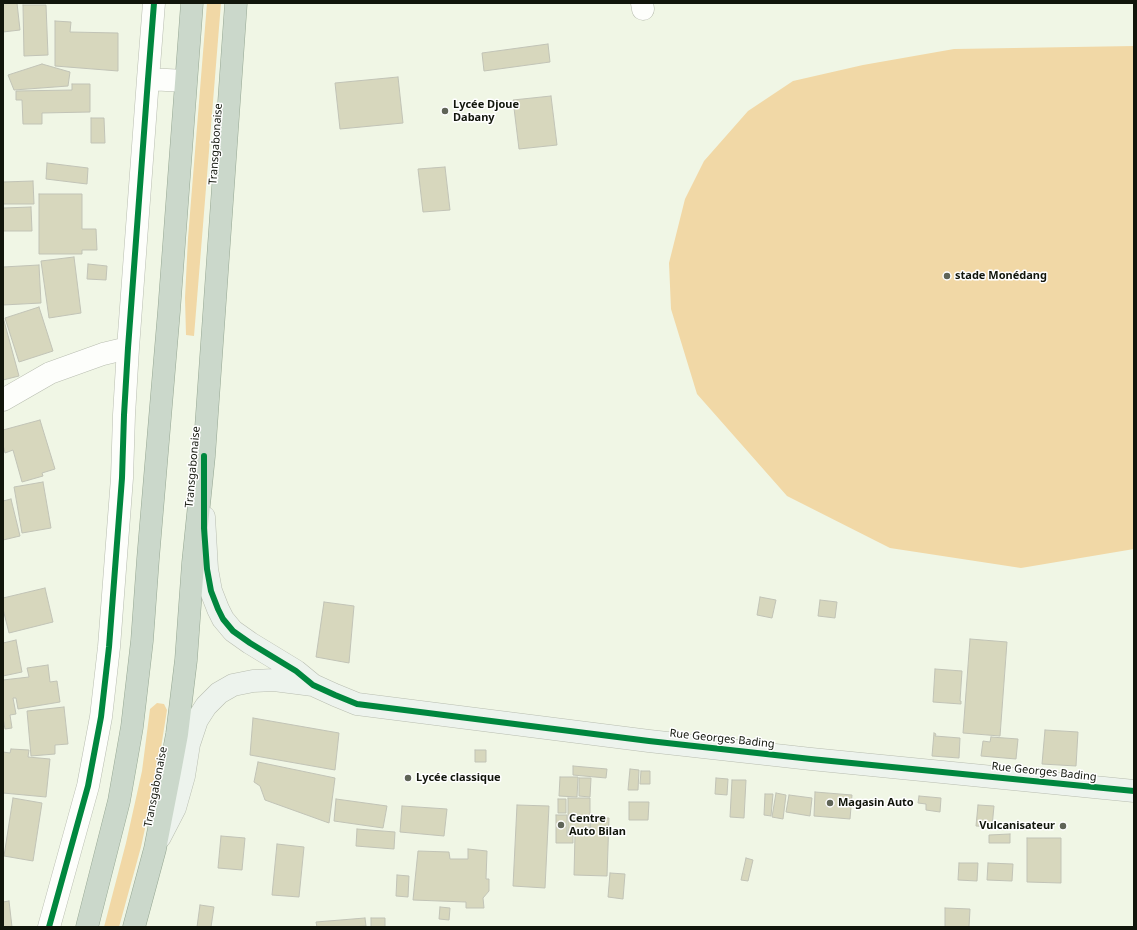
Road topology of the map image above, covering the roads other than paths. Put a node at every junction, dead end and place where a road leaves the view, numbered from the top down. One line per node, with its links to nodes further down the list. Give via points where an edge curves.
1 (154, 3): 4 (street)
2 (192, 3): 5 (highway)
3 (236, 3): 8 (highway, Transgabonaise)
4 (148, 79): 5 (street); 6 (street)
5 (186, 81): 13 (highway, via 139,672 119,801)
6 (128, 348): 7 (street, via 50,373); 12 (street, via 117,554 101,717 88,786)
7 (3, 400)
8 (204, 456): 9 (street, via 207,569 218,609 233,631 296,671); 11 (highway, Transgabonaise, via 177,734)
9 (313, 685): 10 (street, Rue Georges Bading, via 356,704 375,707 649,742); 11 (street, via 274,680 233,685 219,693 206,706 197,720 189,744 175,808)
10 (1134, 791)
11 (154, 848): 14 (highway, Transgabonaise)
12 (49, 927)
13 (87, 927)
14 (134, 927)

